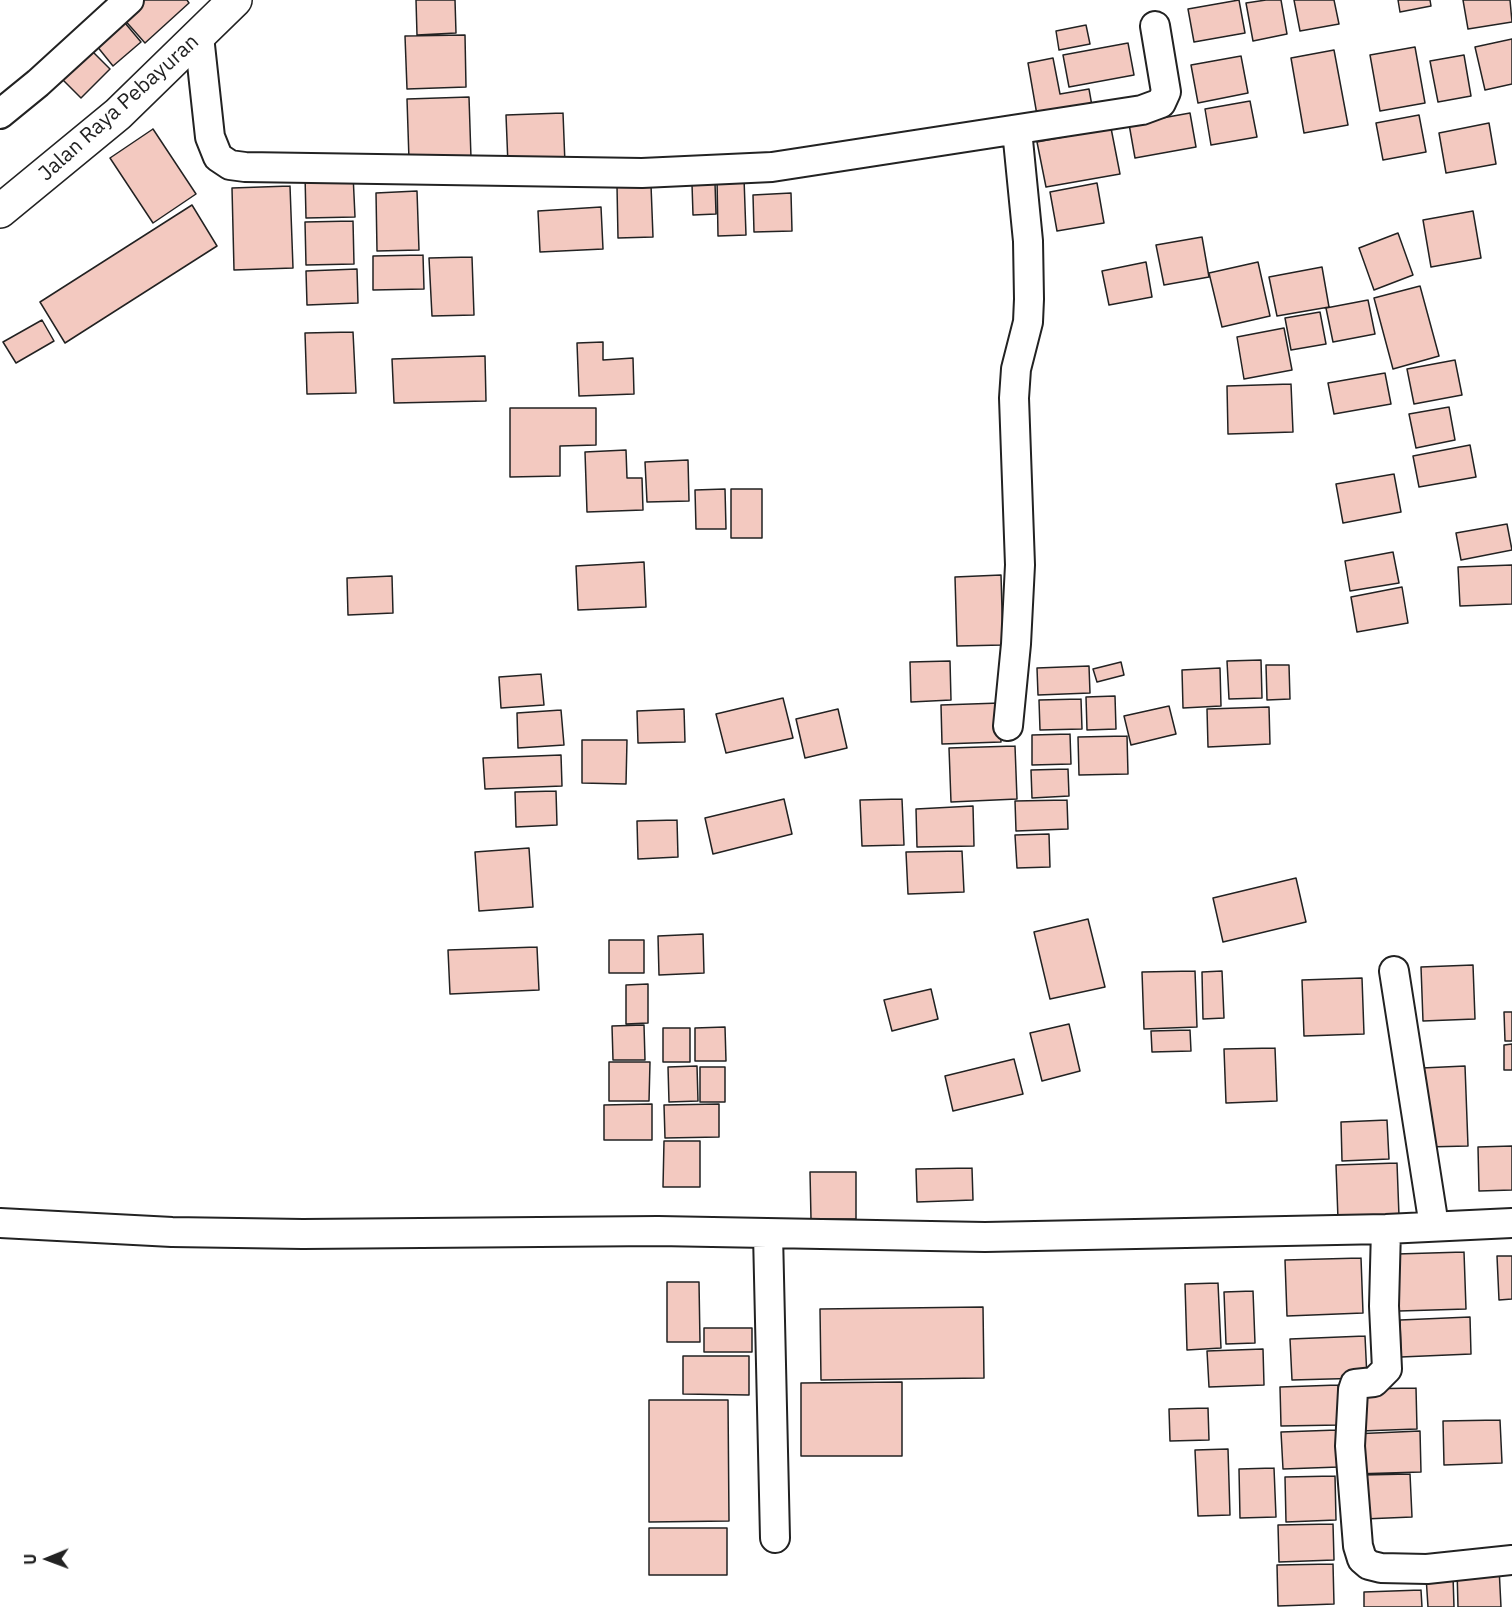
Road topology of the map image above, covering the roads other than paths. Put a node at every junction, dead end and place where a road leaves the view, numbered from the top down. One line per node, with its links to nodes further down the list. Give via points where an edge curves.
1 (129, 0): 5 (street)
2 (234, 0): 4 (main road, Jalan Raya Pebayuran)
3 (1155, 26): 6 (street, via 1166,92 1161,103 1142,110)
4 (200, 36): 6 (street, via 210,137 218,157 230,165 245,167 642,173 772,167); 7 (main road, Jalan Raya Pebayuran, via 118,114)
5 (0, 114)
6 (1017, 130): 8 (street, via 1028,241 1029,299 1014,398 1020,565)
7 (0, 211)
8 (1008, 726)
9 (1394, 971): 12 (street)
10 (0, 1223): 14 (street, via 303,1234)
11 (1512, 1223): 12 (street)
12 (1434, 1226): 13 (street)
13 (1386, 1229): 14 (street, via 985,1237); 16 (street, via 1387,1369 1374,1382 1355,1384 1353,1390 1350,1446 1362,1559 1380,1568 1427,1569)
14 (768, 1234): 15 (street)
15 (775, 1538)
16 (1512, 1560)

